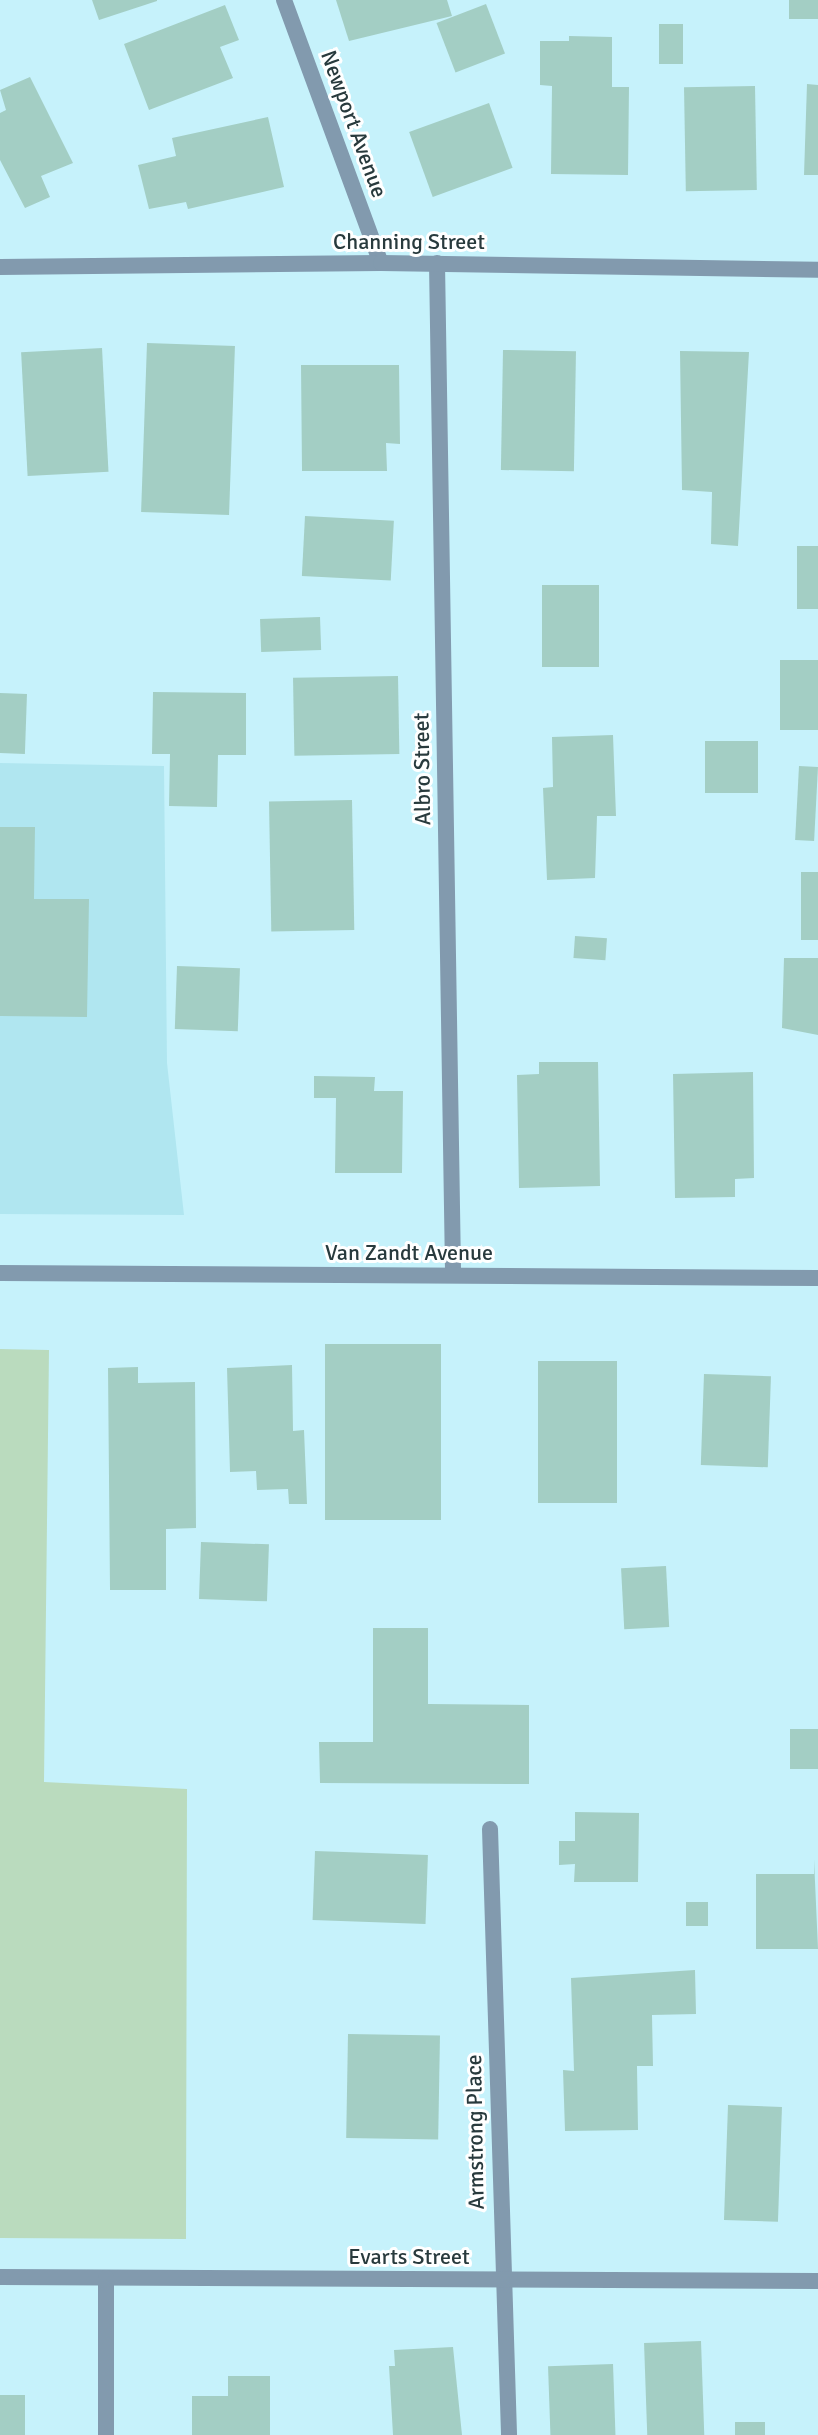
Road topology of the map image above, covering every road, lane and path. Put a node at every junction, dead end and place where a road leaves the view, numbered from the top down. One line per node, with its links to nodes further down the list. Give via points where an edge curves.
1 (284, 0): 2 (street, Newport Avenue)
2 (381, 263): 3 (street, Channing Street); 4 (street, Channing Street)
3 (437, 263): 5 (street, Channing Street); 7 (street, Albro Street)
4 (0, 267)
5 (818, 270)
6 (0, 1273): 7 (street, Van Zandt Avenue)
7 (453, 1275): 8 (street, Van Zandt Avenue)
8 (818, 1278)
9 (490, 1829): 12 (street, Armstrong Place)
10 (0, 2277): 11 (street, Evarts Street)
11 (106, 2278): 12 (street, Evarts Street); 14 (street)
12 (500, 2280): 13 (street, Evarts Street); 15 (street, Armstrong Place)
13 (818, 2281)
14 (106, 2435)
15 (509, 2435)

